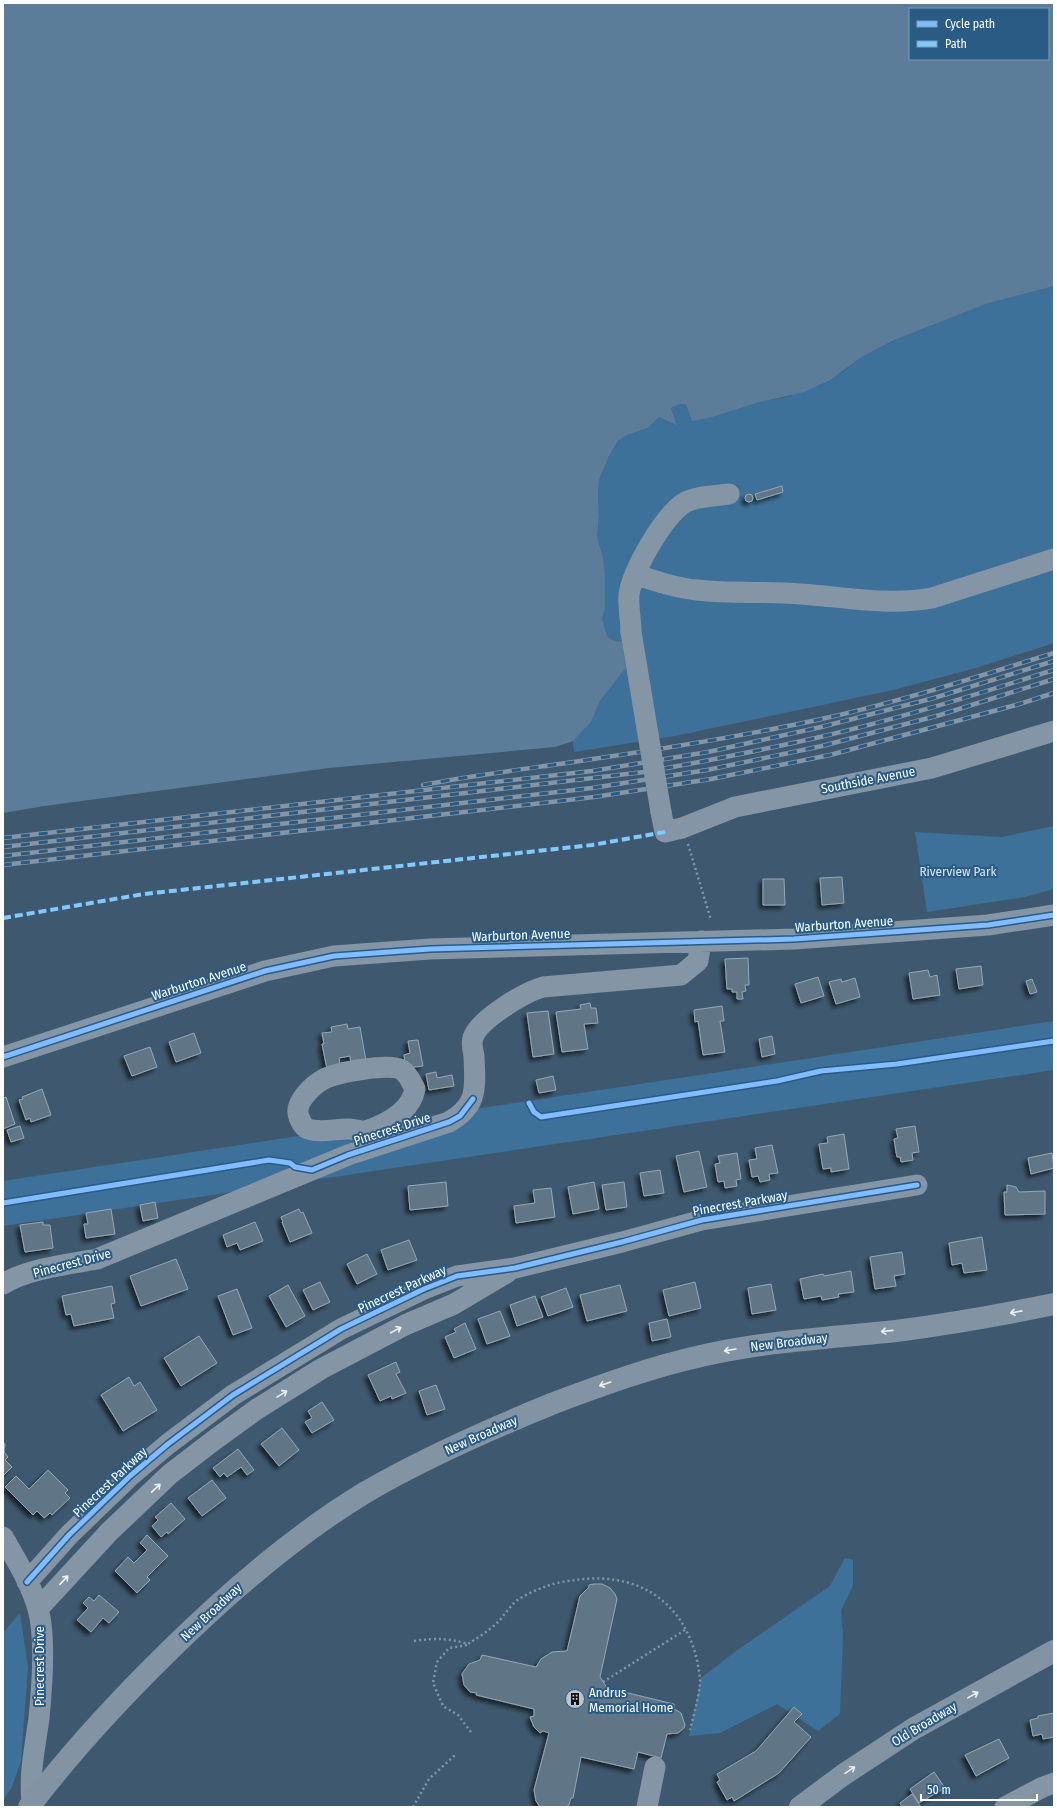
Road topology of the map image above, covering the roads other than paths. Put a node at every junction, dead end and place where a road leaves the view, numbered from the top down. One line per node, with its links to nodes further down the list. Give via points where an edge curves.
1 (729, 494): 3 (street, Southside Avenue, via 698,498 674,511 660,529)
2 (1054, 559): 3 (street, via 913,602 696,590)
3 (635, 574): 4 (street, Southside Avenue, bridge, via 629,595 631,632 661,812 674,830 735,807 932,768)
4 (1054, 731)
5 (1054, 915): 6 (street, Warburton Avenue, via 988,925 794,939)
6 (701, 941): 7 (street, Warburton Avenue, via 430,949 334,956 265,970); 8 (street, Pinecrest Drive, via 698,961 681,975 533,990 491,1016 478,1028 472,1039 475,1084 473,1099 460,1116 438,1126)
7 (3, 1057)
8 (368, 1140): 8 (street, via 349,1129 317,1131 307,1128 298,1114 301,1101 313,1087 325,1079 356,1070 387,1067 401,1069 415,1089 413,1100 406,1109); 11 (street, Pinecrest Drive, via 296,1176 97,1259 43,1270)
9 (917, 1185): 10 (street, Pinecrest Parkway, via 702,1220)
10 (515, 1268): 13 (street, Pinecrest Parkway, via 457,1276 424,1288 341,1329); 14 (street, Pinecrest Parkway, one-way to 10, via 321,1369 405,1325 454,1304)
11 (3, 1284)
12 (1054, 1304): 21 (main road, New Broadway, one-way to 21, via 946,1324 764,1344 703,1355 660,1366 592,1389 458,1444 364,1493 260,1568 212,1610 124,1696)
13 (243, 1390): 14 (street); 16 (street, Pinecrest Parkway, via 168,1444 130,1476 69,1535)
14 (258, 1409): 17 (street, Pinecrest Parkway, one-way to 14, via 109,1532 170,1474)
15 (3, 1537): 16 (street, Pinecrest Drive)
16 (27, 1582): 17 (street, Pinecrest Drive)
17 (38, 1609): 21 (street, Pinecrest Drive, via 42,1646 41,1690 30,1777)
18 (1054, 1651): 23 (main road, Old Broadway, one-way to 18, via 843,1775 914,1729)
19 (655, 1767): 22 (street)
20 (1054, 1782): 24 (street)
21 (30, 1805)
22 (647, 1807)
23 (800, 1807)
24 (1005, 1807)

